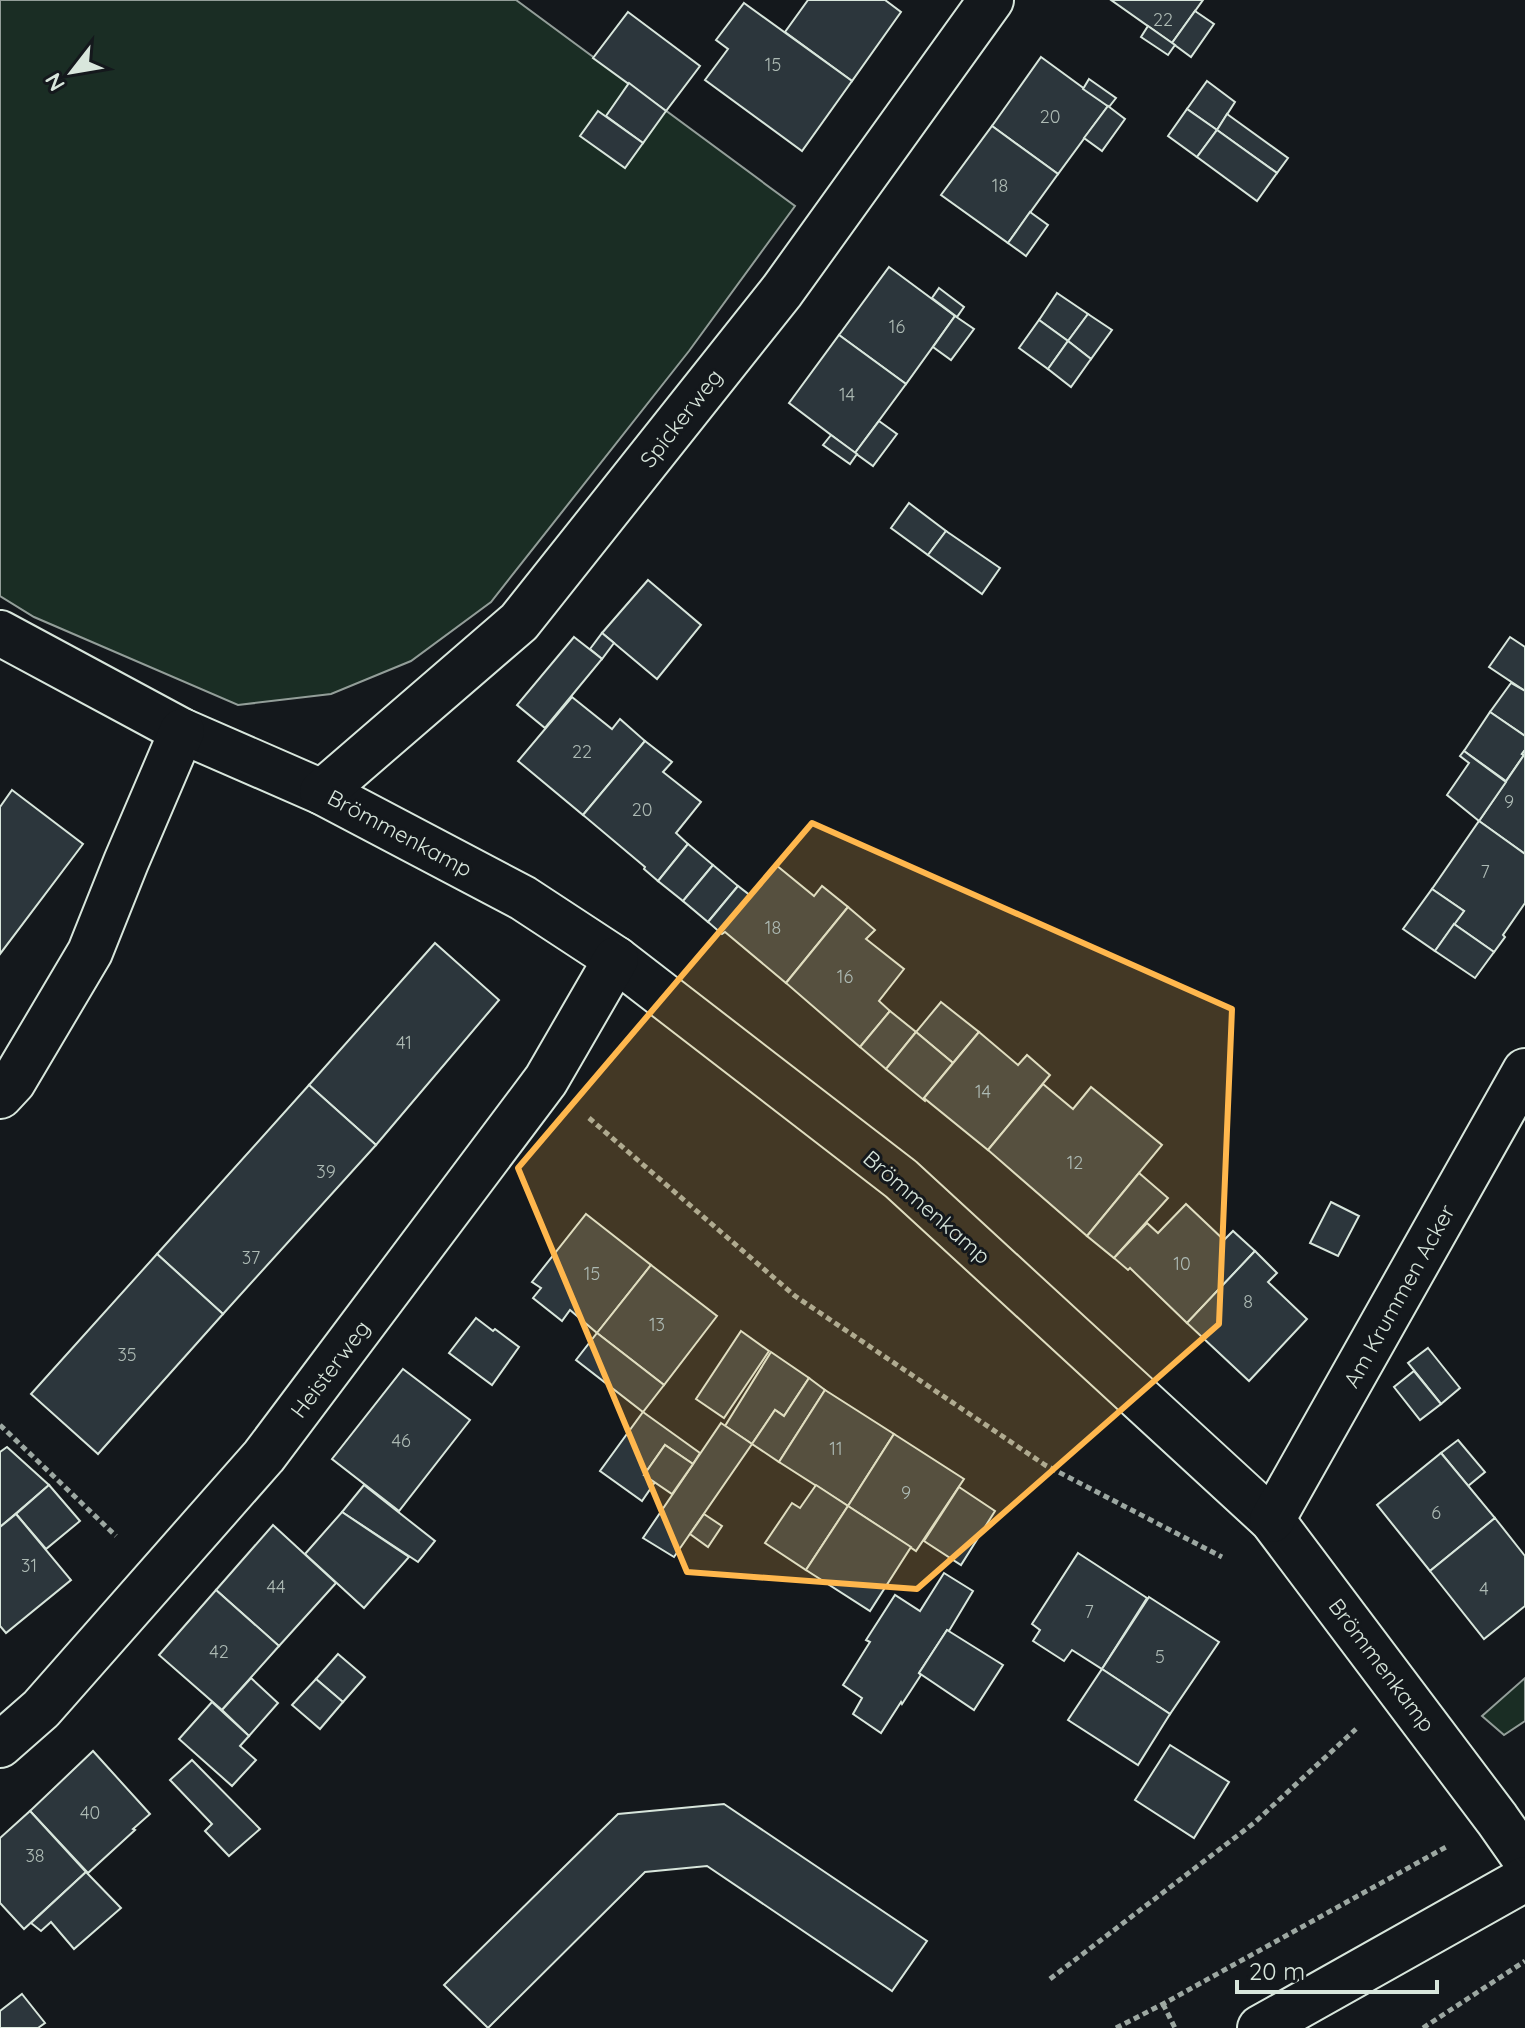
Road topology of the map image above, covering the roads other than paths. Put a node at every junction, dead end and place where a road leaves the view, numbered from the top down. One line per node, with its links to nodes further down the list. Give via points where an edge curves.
1 (991, 0): 4 (street, Spickerweg, via 782,291 519,622)
2 (0, 633): 3 (street, Brömmenkamp)
3 (182, 731): 4 (street, Brömmenkamp); 7 (street, via 90,952)
4 (322, 792): 5 (street, Brömmenkamp, via 523,898)
5 (616, 959): 8 (street, Brömmenkamp, via 901,1179); 9 (street, Heisterweg, via 546,1080 264,1456 41,1709)
6 (1525, 1071): 8 (street, Am Krummen Acker)
7 (0, 1096)
8 (1272, 1520): 10 (street, Brömmenkamp)
9 (0, 1745)
10 (1525, 1859)
11 (1525, 1879): 12 (street)
12 (1260, 2028)

